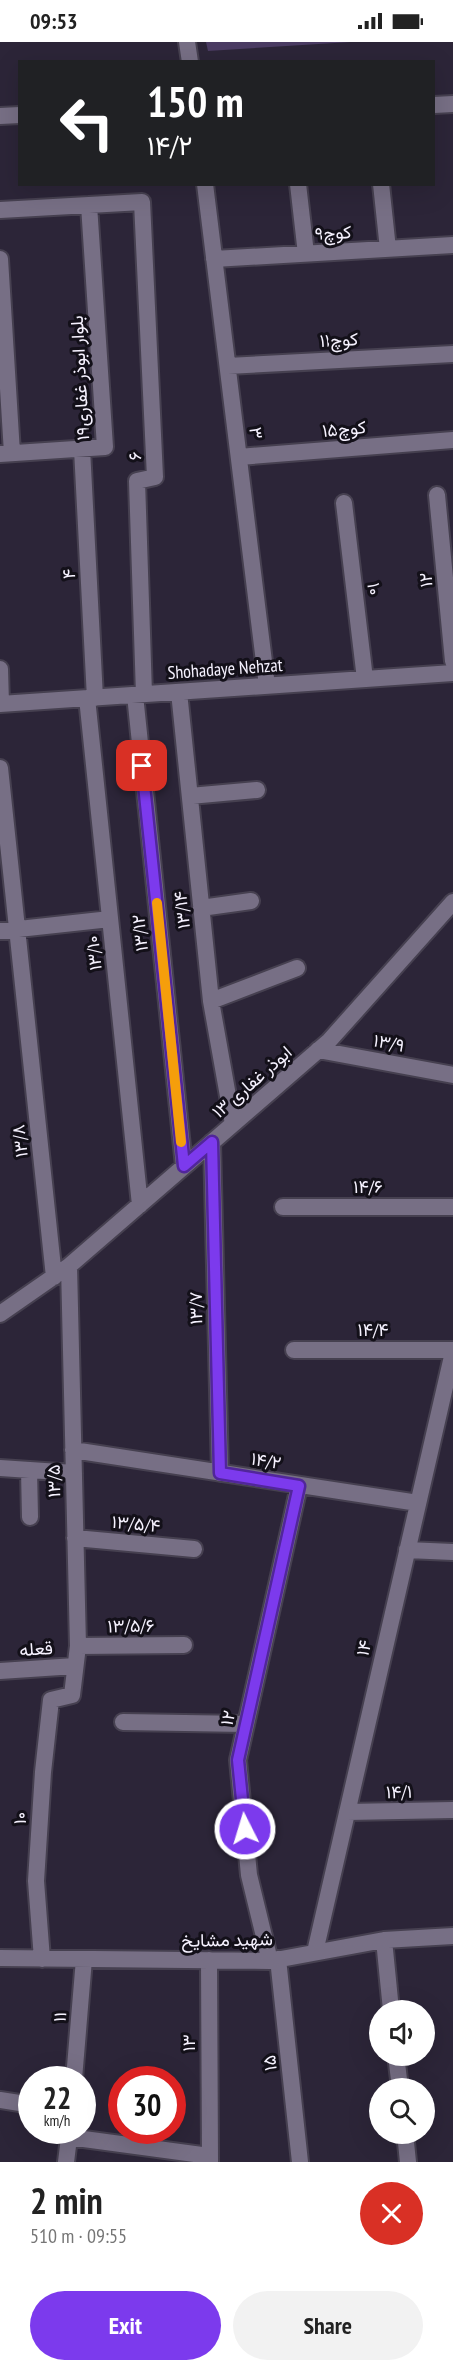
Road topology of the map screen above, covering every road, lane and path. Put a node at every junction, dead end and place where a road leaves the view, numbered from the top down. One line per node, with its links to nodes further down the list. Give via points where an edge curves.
1 (187, 42): 2 (street)
2 (190, 60)
3 (453, 104): 4 (street)
4 (435, 105)
5 (18, 115): 6 (street)
6 (0, 116)
7 (205, 186): 16 (street, ۳)
8 (298, 186): 14 (street)
9 (381, 186): 13 (street)
10 (89, 205): 11 (street); 20 (street, بلوار ابوذر غفاری۱۹, via 105,447); 31 (street, ۶, via 142,202 155,477 137,481)
11 (0, 210)
12 (453, 245): 13 (street, ۹کوچ)
13 (388, 249): 14 (street, ۹کوچ)
14 (306, 254): 16 (street, ۹کوچ)
15 (0, 259): 21 (street)
16 (214, 259): 18 (street, ۳)
17 (453, 354): 18 (street, ۱۱کوچ)
18 (228, 366): 22 (street, ۳)
19 (453, 440): 22 (street, ۱۵کوچ)
20 (82, 449): 21 (street, بلوار ابوذر غفاری۱۹); 32 (street, ۴)
21 (6, 454)
22 (239, 457): 29 (street, ۳)
23 (437, 495): 25 (street, ۱۲)
24 (344, 503): 28 (street, ۱۰)
25 (453, 661)
26 (0, 669): 33 (street)
27 (453, 673): 28 (street, Shohadaye Nehzat)
28 (365, 679): 29 (street, Shohadaye Nehzat)
29 (267, 686): 30 (street, Shohadaye Nehzat)
30 (179, 692): 31 (street, Shohadaye Nehzat); 36 (street, ۱۳/۱۴)
31 (140, 695): 32 (street, Shohadaye Nehzat); 49 (street, ۱۳/۱۲)
32 (91, 698): 33 (street, Shohadaye Nehzat); 40 (street, ۱۳/۱۰)
33 (1, 704)
34 (0, 768): 41 (street)
35 (257, 790): 36 (street)
36 (190, 796): 39 (street, ۱۳/۱۴)
37 (251, 901): 39 (street)
38 (453, 902): 45 (street, ۱۳ ابوذر غفاری)
39 (201, 908): 44 (street, ۱۳/۱۴)
40 (110, 919): 41 (street); 50 (street, ۱۳/۱۰)
41 (17, 929): 42 (street); 54 (street, ۱۳/۸)
42 (0, 931)
43 (297, 968): 44 (street)
44 (211, 1001): 47 (street, ۱۳/۱۴)
45 (318, 1050): 46 (street, ۱۳/۹); 47 (street, ۱۳ ابوذر غفاری)
46 (453, 1075)
47 (233, 1124): 48 (street, ۱۳ ابوذر غفاری)
48 (212, 1142): 49 (street, ۱۳ ابوذر غفاری); 62 (street, ۱۳/۷)
49 (184, 1166): 50 (street, ۱۳ ابوذر غفاری)
50 (140, 1205): 53 (street, ۱۳ ابوذر غفاری)
51 (283, 1207): 52 (street, ۱۴/۶)
52 (453, 1207)
53 (69, 1266): 54 (street, ۱۳ ابوذر غفاری); 58 (street, ۱۳/۵)
54 (54, 1277): 55 (street, ۱۳ ابوذر غفاری)
55 (0, 1314)
56 (294, 1350): 57 (street, ۱۴/۴)
57 (453, 1351): 64 (street, ۱۴)
58 (73, 1450): 61 (street, ۱۳/۵); 62 (street, ۱۴/۲)
59 (0, 1468): 60 (street)
60 (29, 1470): 61 (street); 65 (street)
61 (74, 1473): 66 (street, ۱۳/۵)
62 (220, 1473): 63 (street, ۱۴/۲)
63 (299, 1486): 64 (street, ۱۴/۲); 76 (street, ۱۲)
64 (418, 1503): 68 (street, ۱۴)
65 (30, 1518)
66 (75, 1538): 67 (street, ۱۳/۵/۴); 71 (street, ۱۳/۵)
67 (194, 1549)
68 (407, 1550): 69 (street); 78 (street, ۱۴)
69 (453, 1551)
70 (184, 1645): 71 (street, ۱۳/۵/۶)
71 (78, 1646): 72 (street, ۱۳/۵)
72 (75, 1666): 73 (street, قعله); 74 (street, ۱۳/۵)
73 (0, 1671)
74 (72, 1695): 83 (street, ۱۰, via 51,1701 47,1736 36,1881)
75 (123, 1722): 76 (street)
76 (246, 1724): 86 (street, ۱۲, via 238,1760 249,1875)
77 (453, 1810): 78 (street, ۱۴/۱)
78 (347, 1812): 81 (street, ۱۴)
79 (453, 1936): 80 (street, شهید مشایخ)
80 (384, 1940): 81 (street, شهید مشایخ); 87 (street)
81 (315, 1952): 86 (street, شهید مشایخ)
82 (0, 1958): 83 (street, شهید مشایخ)
83 (42, 1959): 84 (street, شهید مشایخ)
84 (84, 1959): 85 (street, شهید مشایخ); 88 (street, ۱۱)
85 (209, 1960): 86 (street, شهید مشایخ); 94 (street, ۱۳)
86 (274, 1960): 96 (street, ۱۵)
87 (391, 2000)
88 (75, 2066)
89 (0, 2100): 90 (street)
90 (18, 2103)
91 (96, 2138): 94 (street)
92 (68, 2144): 95 (street)
93 (406, 2144): 97 (street)
94 (209, 2159)
95 (66, 2162)
96 (300, 2162)
97 (408, 2162)

